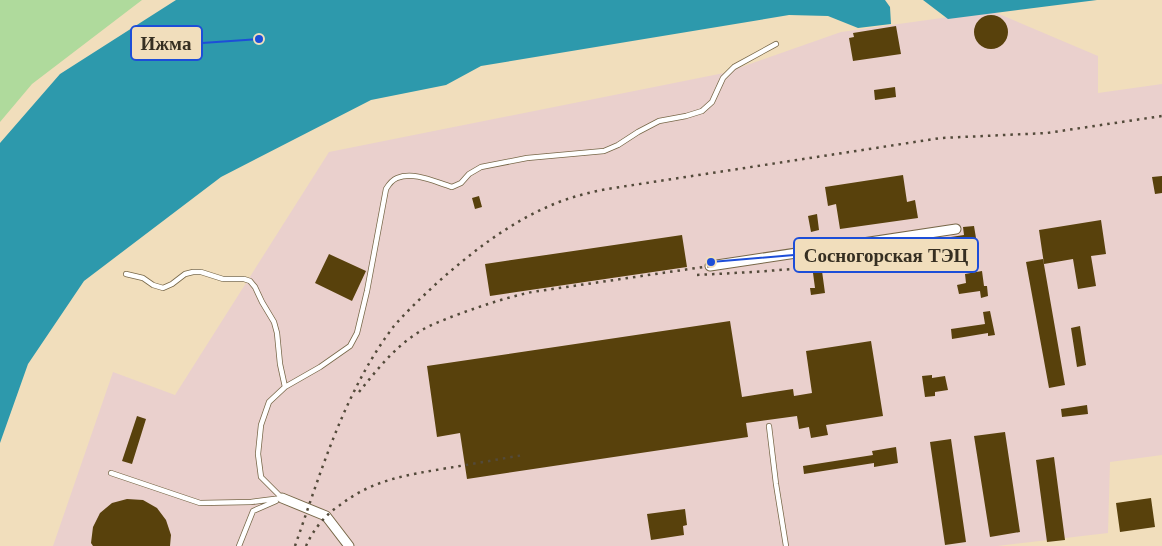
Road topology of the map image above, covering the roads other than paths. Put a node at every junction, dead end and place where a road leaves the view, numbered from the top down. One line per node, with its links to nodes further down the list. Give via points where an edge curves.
1 (776, 44): 5 (lane, via 734,67 723,78 712,102 702,111 658,121 604,151 527,158 481,167 452,187 411,175 396,178 386,189 357,333 350,346)
2 (956, 229): 3 (street)
3 (710, 266)
4 (126, 274): 5 (lane, via 162,288 193,272 250,281 274,322)
5 (285, 387): 8 (lane, via 269,402 261,424 258,454 261,477)
6 (769, 426): 11 (lane)
7 (112, 473): 8 (lane, via 200,503)
8 (282, 498): 9 (lane, via 253,511); 10 (street, via 326,516)
9 (240, 546)
10 (348, 546)
11 (786, 546)

